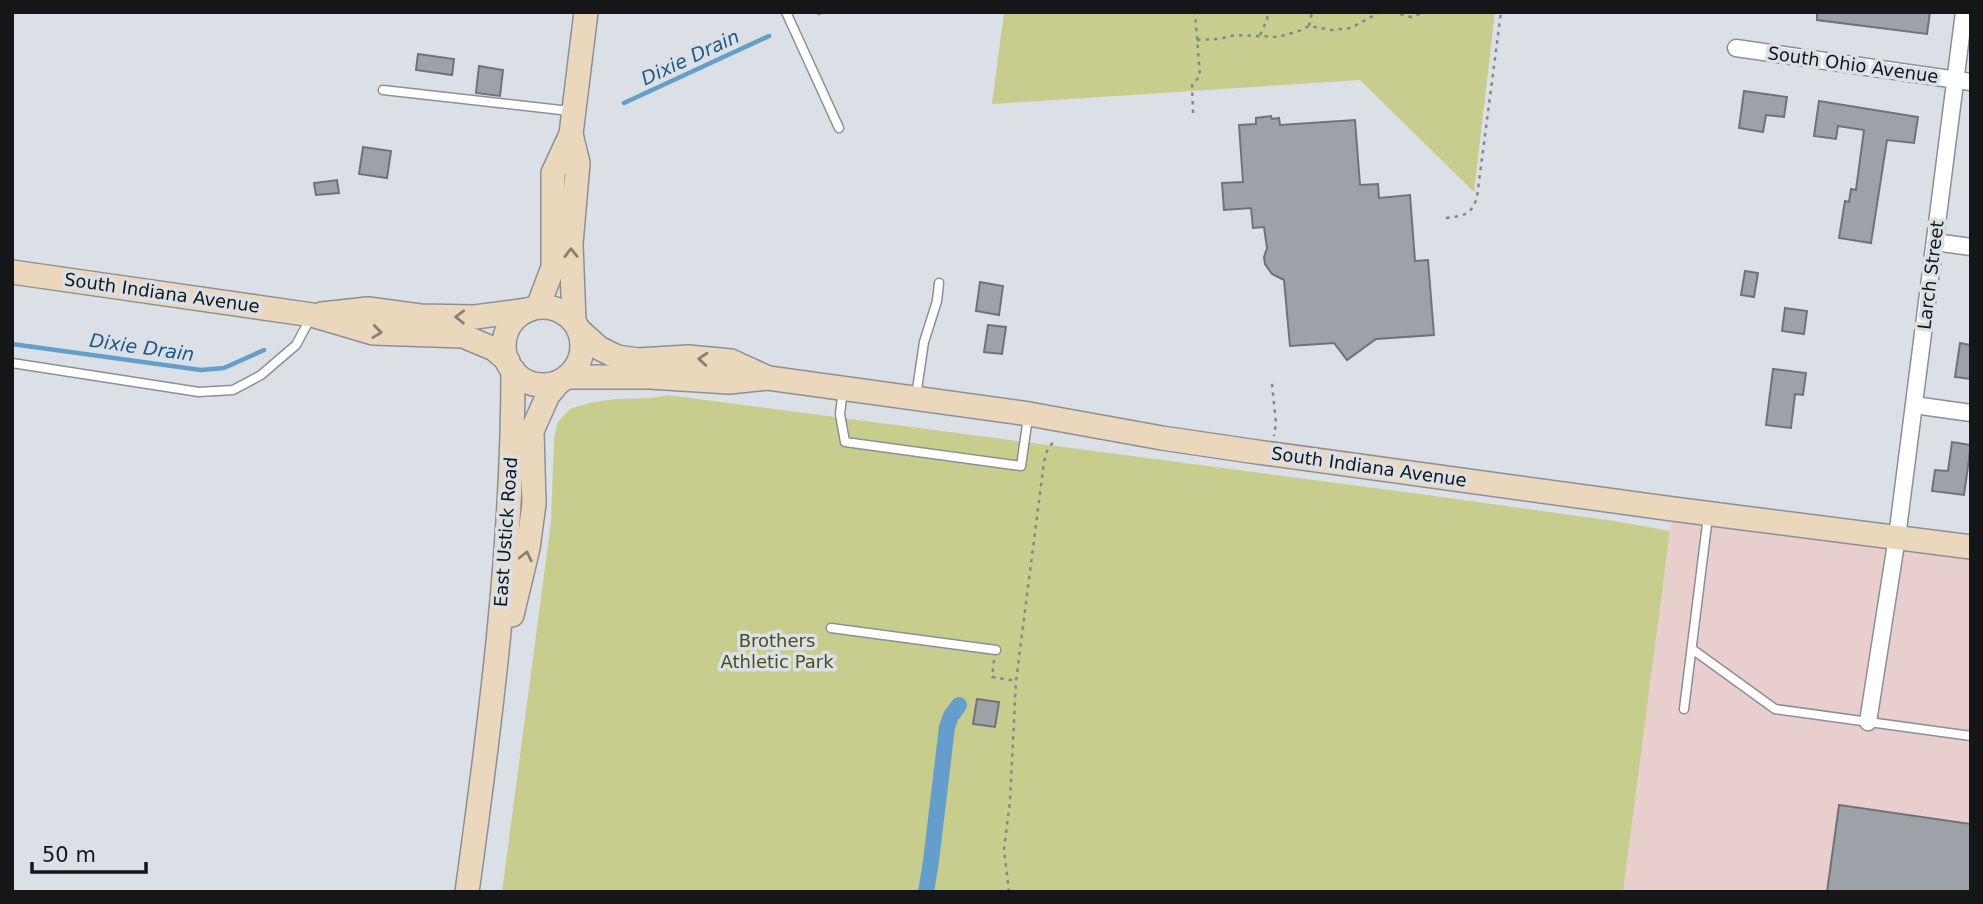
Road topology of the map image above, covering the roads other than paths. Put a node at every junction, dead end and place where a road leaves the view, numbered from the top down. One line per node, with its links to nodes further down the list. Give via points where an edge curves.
1 (586, 12): 7 (main road)
2 (786, 12): 8 (lane)
3 (1964, 12): 5 (street, Larch Street)
4 (1736, 48): 5 (street, South Ohio Avenue)
5 (1963, 81): 9 (street, Larch Street)
6 (383, 90): 7 (lane)
7 (572, 123): 13 (main road, via 553,173 552,267); 15 (main road, one-way to 7, via 570,244 578,163)
8 (839, 128)
9 (1935, 242): 10 (street); 22 (street, Larch Street)
10 (1971, 247)
11 (12, 272): 14 (main road, South Indiana Avenue)
12 (939, 283): 21 (lane)
13 (533, 309): 14 (main road, South Indiana Avenue, one-way to 14, via 475,317 368,309); 15 (main road, via 558,309); 17 (main road, via 512,322 507,331)
14 (312, 315): 16 (lane, via 296,345 261,376 233,390 199,393); 17 (main road, South Indiana Avenue, one-way to 17, via 373,333 463,336 494,349)
15 (577, 326): 18 (main road, South Indiana Avenue, one-way to 15, via 732,361 617,356 599,348); 19 (main road, via 582,340 580,360)
16 (12, 363)
17 (510, 366): 19 (main road, via 520,377 539,385); 31 (main road, East Ustick Road, via 508,541)
18 (768, 378): 19 (main road, South Indiana Avenue, via 729,382 650,377); 20 (main road, South Indiana Avenue)
19 (563, 379): 31 (main road, East Ustick Road, one-way to 19, via 528,548 534,504 531,431 548,395)
20 (843, 388): 21 (main road, South Indiana Avenue); 24 (lane, via 840,414 845,442 1021,466)
21 (916, 398): 24 (main road, South Indiana Avenue)
22 (1914, 405): 23 (street); 26 (street, Larch Street)
23 (1971, 413)
24 (1029, 414): 25 (main road, South Indiana Avenue, via 1161,438)
25 (1709, 513): 26 (main road, South Indiana Avenue); 29 (lane)
26 (1897, 537): 27 (main road, South Indiana Avenue); 33 (street, Larch Street)
27 (1971, 547)
28 (831, 628): 30 (lane)
29 (1692, 649): 32 (lane); 33 (lane, via 1775,709)
30 (996, 650)
31 (492, 693): 35 (main road, East Ustick Road)
32 (1684, 709)
33 (1868, 722): 34 (lane)
34 (1971, 736)
35 (467, 892)

